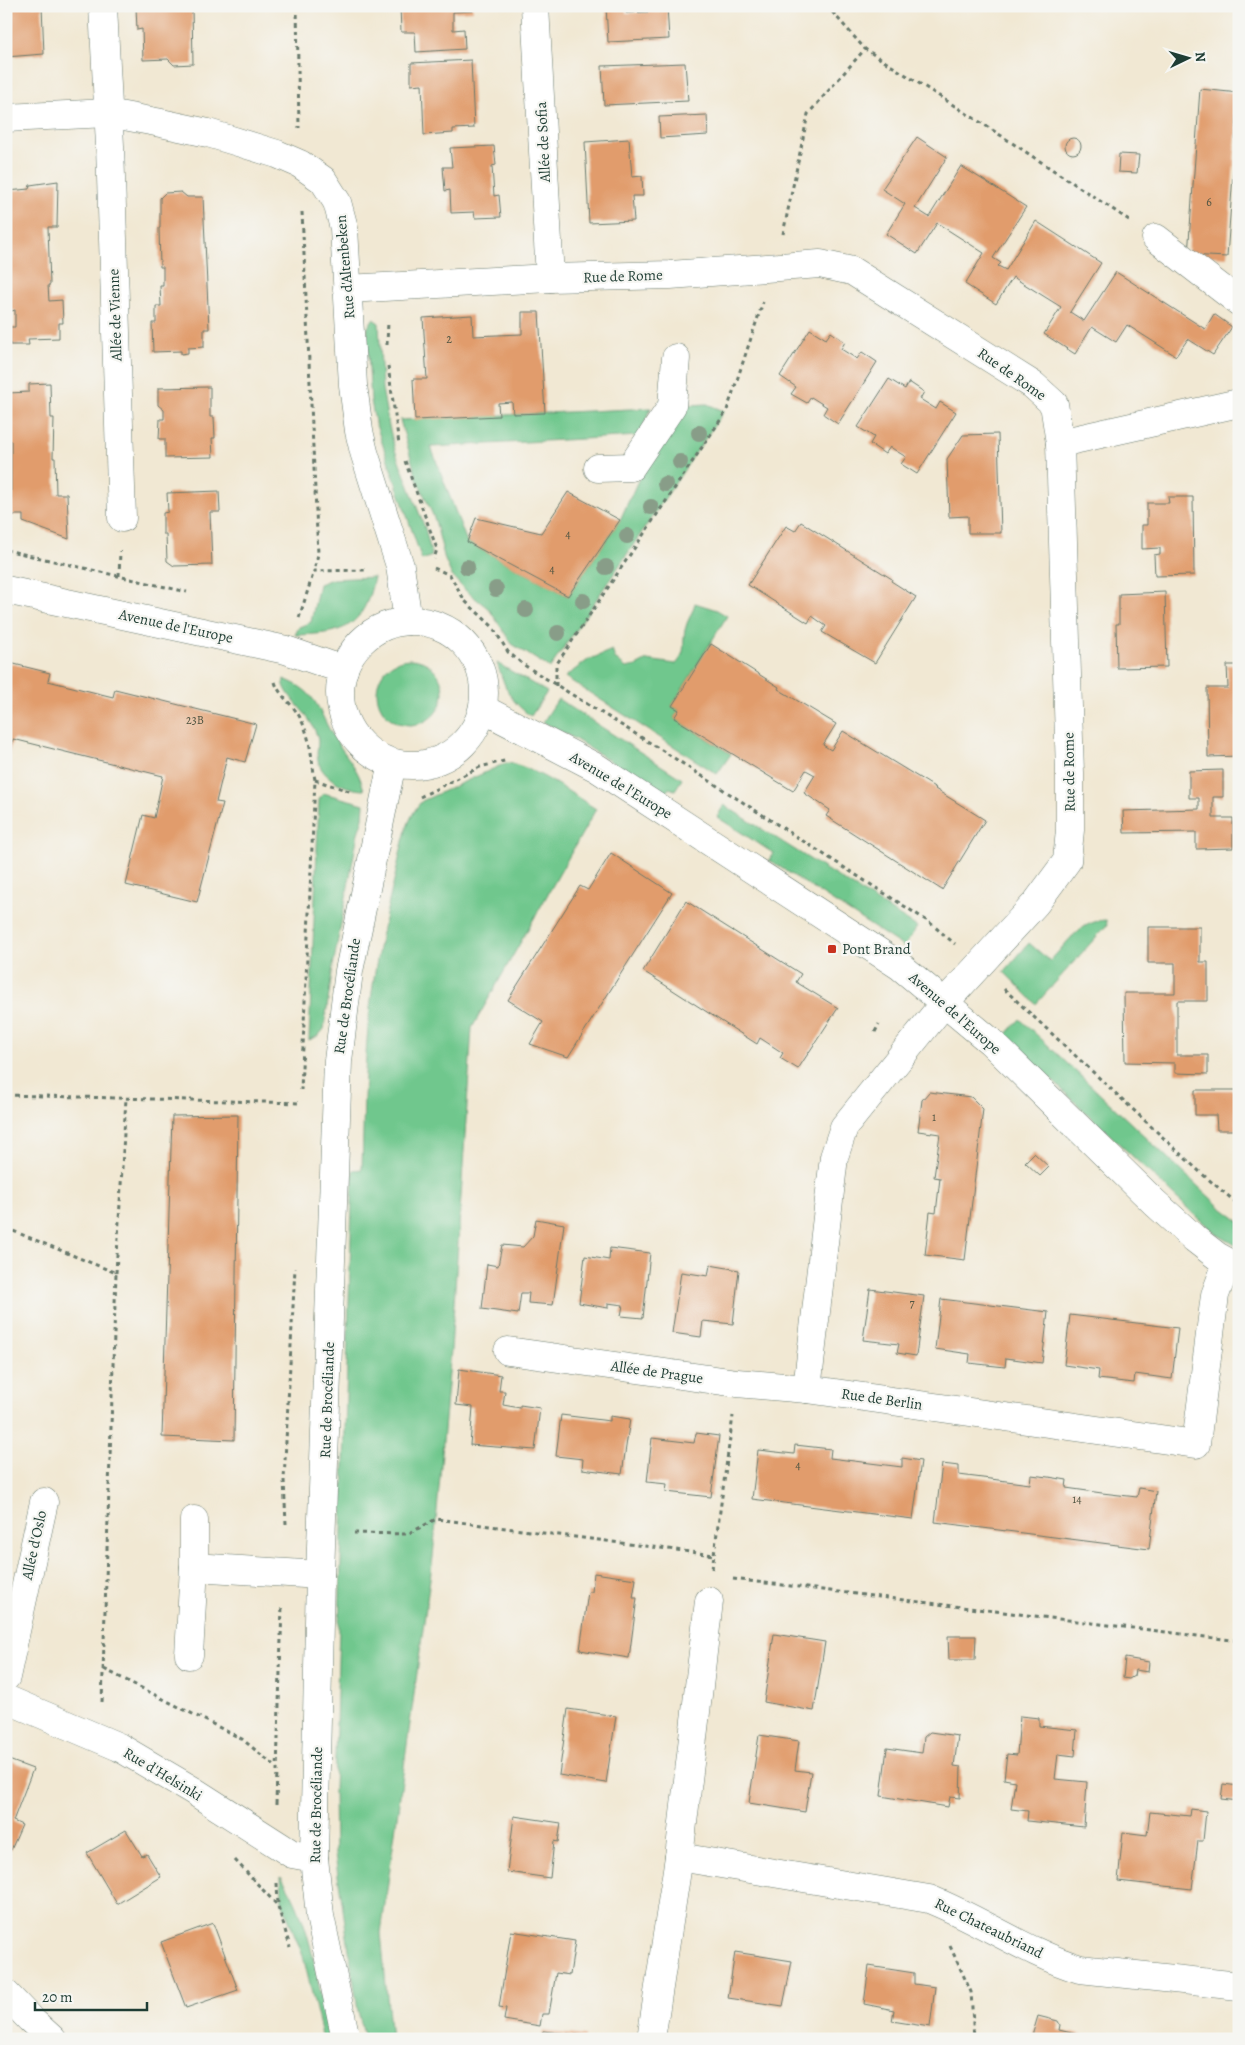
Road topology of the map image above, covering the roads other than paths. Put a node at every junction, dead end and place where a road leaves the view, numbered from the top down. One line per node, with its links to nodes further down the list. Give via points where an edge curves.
1 (102, 6): 3 (street, Allée de Vienne)
2 (535, 6): 6 (street, Allée de Sofia)
3 (108, 113): 4 (street, Rue d'Altenbeken); 7 (street, Rue d'Altenbeken, via 208,133 277,154 300,164 323,180 341,212); 13 (street, Allée de Vienne)
4 (6, 118)
5 (1156, 238): 8 (street)
6 (550, 278): 7 (street, Rue de Rome); 11 (street, Rue de Rome, via 670,275 820,264 852,271 1033,385 1054,404)
7 (347, 289): 15 (street, Rue d'Altenbeken, via 359,431 400,566)
8 (1239, 302)
9 (676, 358): 12 (street, via 672,406 631,467)
10 (1239, 403): 11 (street)
11 (1060, 443): 19 (street, Rue de Rome, via 1070,772 1067,861 1036,903)
12 (598, 468)
13 (122, 518)
14 (6, 590): 16 (street, Avenue de l'Europe, via 286,650)
15 (408, 621): 16 (street, via 381,628 358,645); 17 (street, via 427,622 446,629 462,641 474,656 484,682)
16 (344, 670): 18 (street, via 340,698 348,727 366,750)
17 (483, 709): 18 (street, via 474,731 459,749 438,761 415,766); 19 (street, Avenue de l'Europe, via 597,768 900,966)
18 (392, 763): 26 (street, Rue de Brocéliande, via 348,970 338,1061)
19 (945, 1002): 20 (street, Avenue de l'Europe, via 990,1041 1155,1203 1206,1248); 22 (street, via 844,1127 834,1157)
20 (1233, 1265): 22 (street, Rue de Berlin, via 1215,1295 1196,1444)
21 (508, 1351): 22 (street, Allée de Prague, via 737,1383)
22 (808, 1389)
23 (44, 1502): 29 (street, Allée d'Oslo)
24 (194, 1520): 25 (street)
25 (194, 1567): 26 (street); 28 (street)
26 (320, 1575): 32 (street, Rue de Brocéliande)
27 (710, 1589): 31 (street)
28 (188, 1655)
29 (6, 1676)
30 (6, 1699): 32 (street, Rue d'Helsinki, via 138,1757 292,1854)
31 (679, 1857): 33 (street, Rue Chateaubriand, via 929,1899 1061,1963 1080,1969); 37 (street)
32 (314, 1858): 36 (street, Rue de Brocéliande, via 320,1916)
33 (1239, 1986)
34 (6, 1994): 35 (street)
35 (52, 2039)
36 (346, 2039)
37 (651, 2039)

